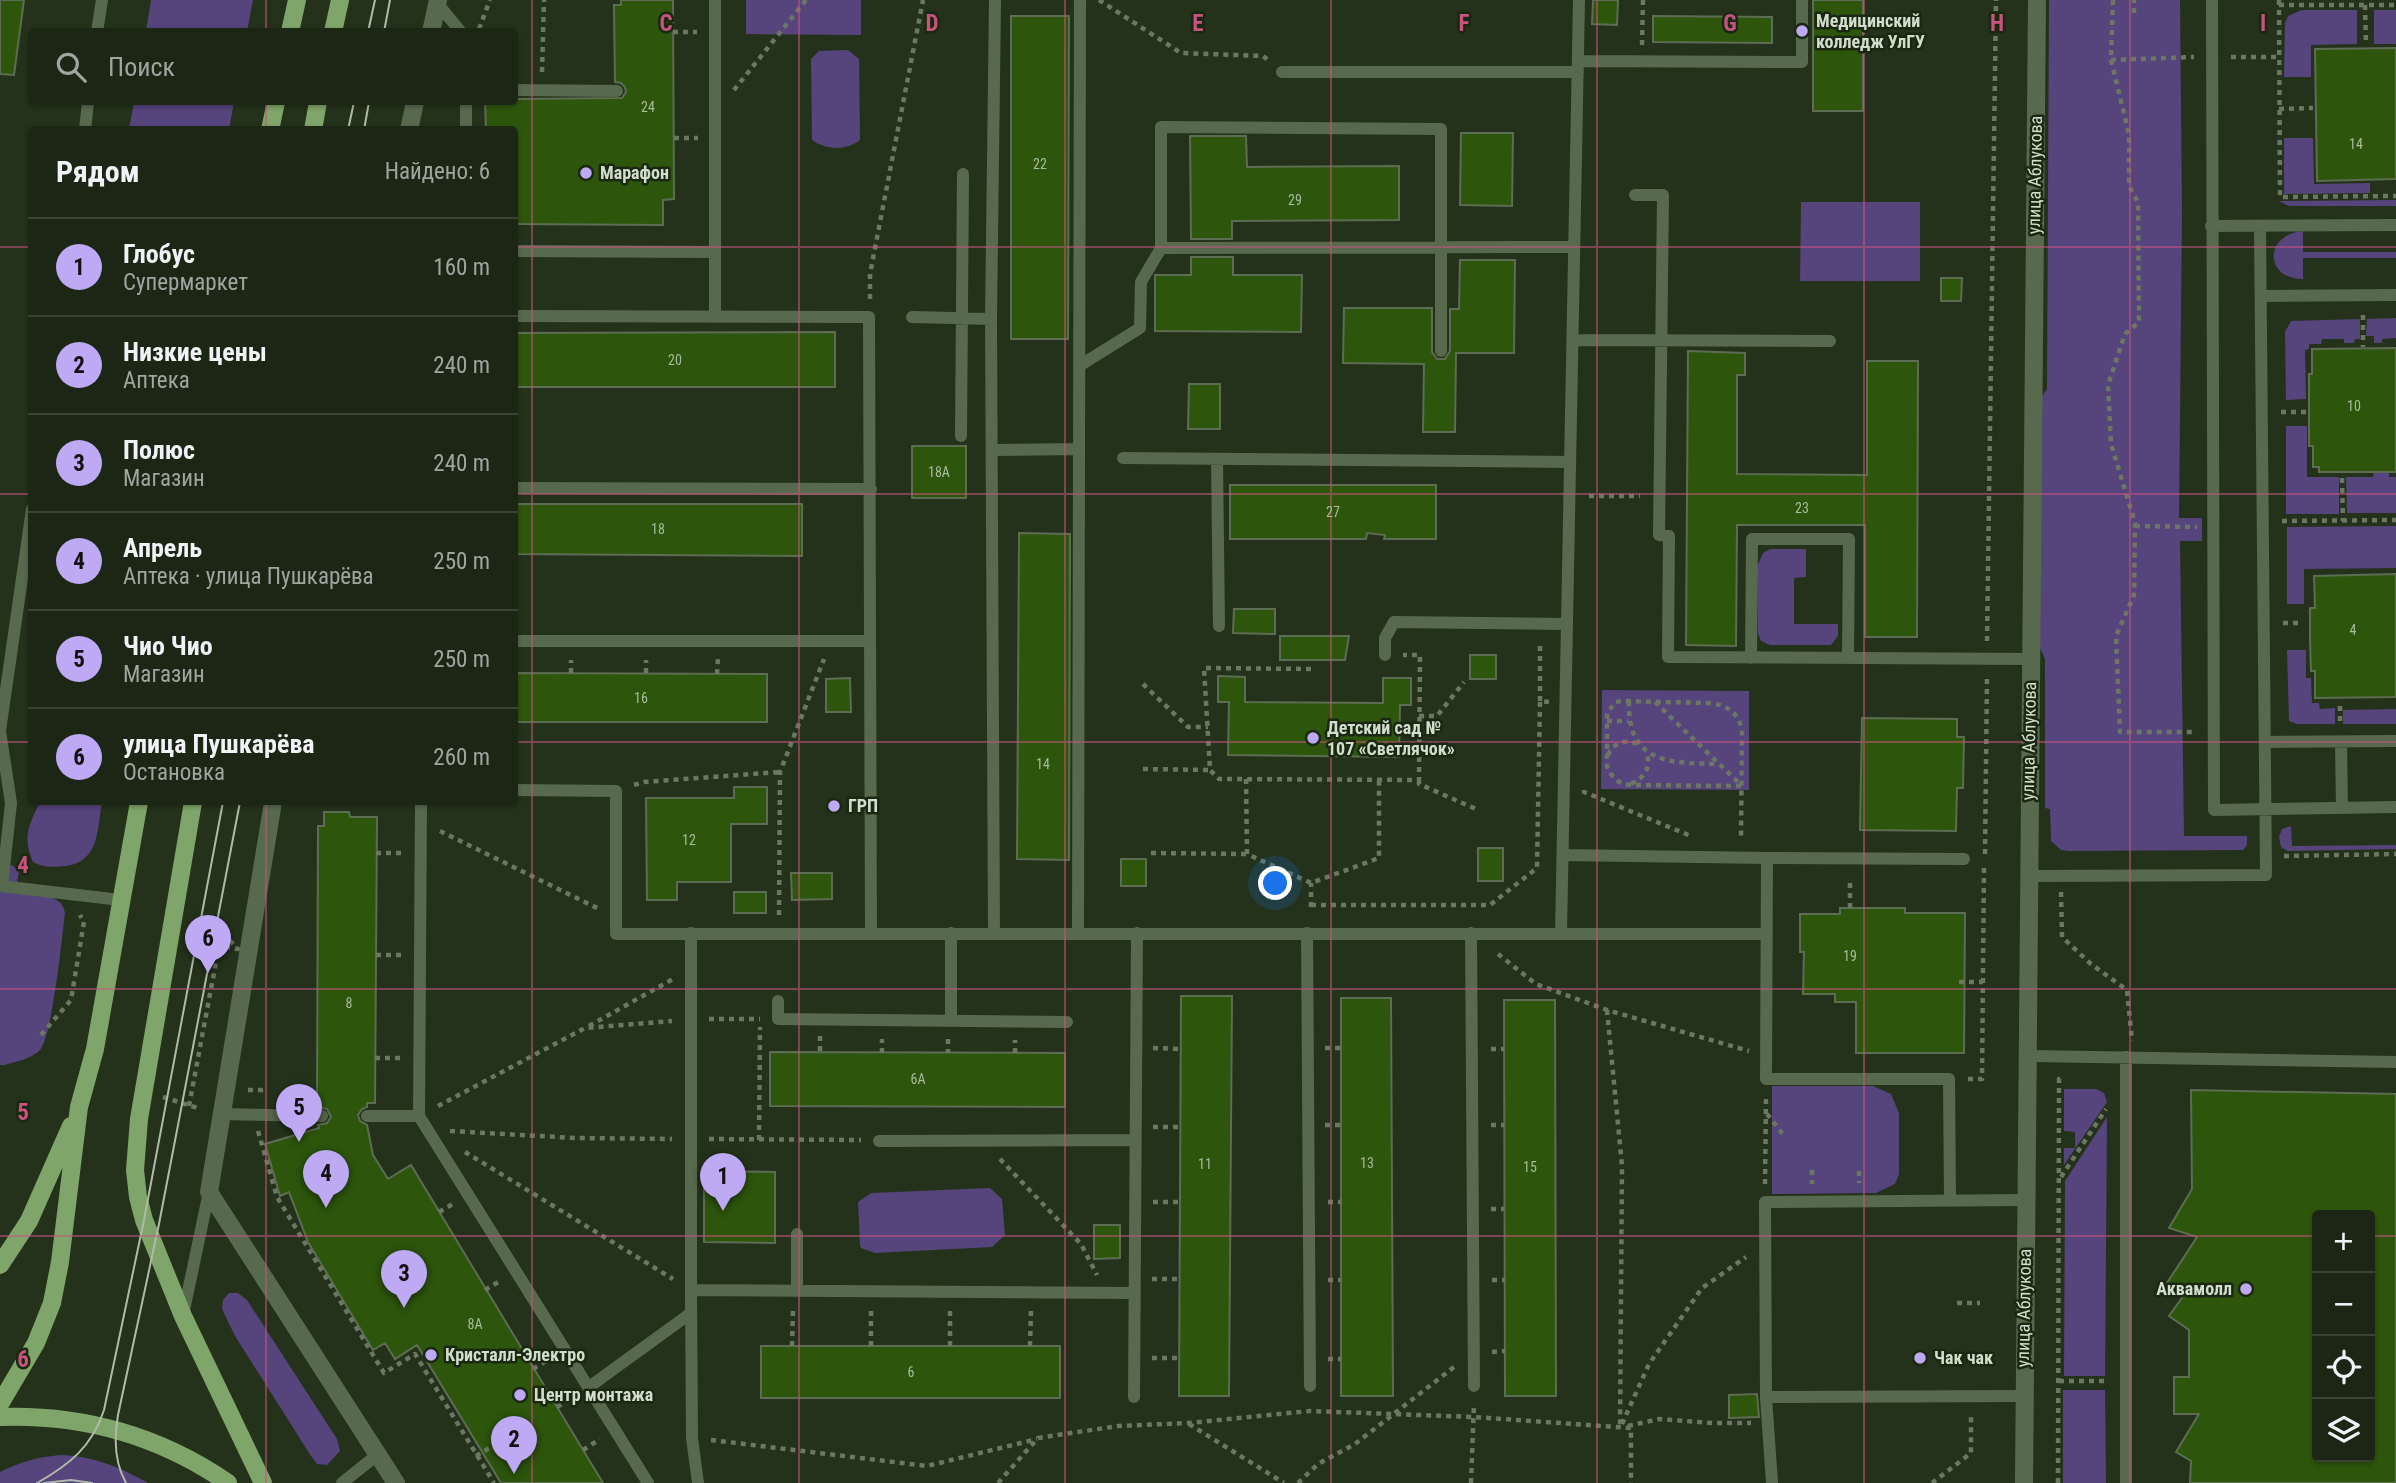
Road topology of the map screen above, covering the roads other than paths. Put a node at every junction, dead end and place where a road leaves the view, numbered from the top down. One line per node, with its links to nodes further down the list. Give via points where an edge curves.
1 (102, 0): 12 (lane)
2 (297, 0): 13 (main road)
3 (340, 0): 14 (main road)
4 (715, 0): 40 (lane)
5 (995, 0): 47 (lane)
6 (1080, 0): 52 (lane)
7 (1579, 0): 17 (lane)
8 (1802, 0): 17 (lane, via 1802,62 1642,61)
9 (2036, 0): 69 (street, улица Аблукова)
10 (2212, 0): 34 (lane)
11 (437, 2): 15 (street); 16 (lane)
12 (98, 28)
13 (291, 28)
14 (334, 28)
15 (431, 28)
16 (458, 28)
17 (1578, 66): 18 (lane); 37 (lane)
18 (1282, 72)
19 (518, 90): 20 (lane)
20 (617, 91)
21 (88, 105): 26 (lane)
22 (275, 105): 27 (main road)
23 (317, 105): 28 (main road)
24 (414, 105): 29 (street)
25 (466, 105): 30 (lane)
26 (85, 126)
27 (271, 126)
28 (314, 126)
29 (409, 126)
30 (466, 126)
31 (963, 174): 46 (lane)
32 (1634, 195): 49 (lane, via 1663,195)
33 (2396, 225): 35 (lane)
34 (2211, 226): 35 (lane); 80 (lane, via 2214,810)
35 (2260, 226): 42 (lane)
36 (1440, 247): 37 (lane); 38 (lane); 38 (lane, via 1441,129 1161,127); 51 (lane)
37 (1574, 247): 48 (lane)
38 (1161, 248): 52 (lane, via 1141,282 1140,328)
39 (518, 251): 40 (lane)
40 (715, 252): 44 (lane)
41 (2396, 295): 42 (lane)
42 (2261, 296): 71 (lane)
43 (518, 316): 44 (lane)
44 (715, 316): 60 (lane, via 869,317)
45 (912, 317): 46 (lane)
46 (961, 318): 47 (lane); 53 (lane)
47 (991, 319): 55 (lane)
48 (1573, 340): 49 (lane); 58 (lane)
49 (1661, 341): 50 (lane); 67 (lane, via 1659,535 1669,536 1668,657)
50 (1830, 341)
51 (1441, 351)
52 (1079, 366): 54 (lane)
53 (961, 436)
54 (1079, 449): 55 (lane); 91 (lane)
55 (992, 450): 90 (lane)
56 (1123, 458): 57 (lane)
57 (1217, 459): 58 (lane); 63 (lane)
58 (1570, 462): 62 (lane)
59 (518, 488): 60 (lane)
60 (871, 489): 65 (lane)
61 (28, 537): 85 (lane, via 0,731 11,803)
62 (1567, 624): 66 (lane, via 1394,622 1385,638); 81 (lane)
63 (1219, 626)
64 (518, 641): 65 (lane)
65 (869, 641): 88 (lane)
66 (1385, 655)
67 (1751, 658): 68 (lane); 68 (lane, via 1752,539 1849,539)
68 (1847, 658): 69 (lane)
69 (2030, 659): 84 (street, улица Аблукова)
70 (2396, 741): 72 (lane)
71 (2265, 742): 72 (lane); 80 (lane)
72 (2341, 742): 79 (lane)
73 (518, 790): 87 (lane, via 616,791 616,934)
74 (138, 805): 86 (main road)
75 (192, 805): 119 (main road, via 139,1119 135,1170 144,1220)
76 (273, 805): 104 (street)
77 (421, 805): 107 (lane)
78 (2396, 807): 79 (lane)
79 (2342, 808): 80 (lane)
80 (2266, 809): 84 (lane, via 2266,875)
81 (1563, 855): 82 (lane); 95 (lane)
82 (1767, 858): 83 (lane); 96 (lane)
83 (1964, 859)
84 (2028, 876): 100 (street, улица Аблукова)
85 (1, 886): 86 (lane)
86 (121, 901): 103 (main road)
87 (691, 933): 88 (lane); 115 (lane)
88 (871, 933): 89 (lane)
89 (951, 933): 90 (lane); 98 (lane)
90 (994, 933): 91 (lane)
91 (1078, 933): 92 (lane)
92 (1137, 933): 93 (lane); 108 (lane)
93 (1309, 933): 94 (lane); 120 (lane)
94 (1471, 933): 95 (lane); 121 (lane)
95 (1561, 933): 96 (lane)
96 (1767, 934): 112 (lane, via 1766,1079 1949,1079)
97 (778, 1001): 98 (lane, via 778,1019)
98 (951, 1021): 99 (lane)
99 (1067, 1022)
100 (2026, 1056): 101 (lane); 111 (street, улица Аблукова)
101 (2130, 1057): 102 (lane); 137 (lane, via 2126,1079)
102 (2396, 1062)
103 (79, 1107): 114 (main road, via 29,1221); 126 (main road, via 52,1303 36,1343)
104 (222, 1114): 105 (lane); 110 (street)
105 (322, 1116)
106 (368, 1116): 107 (lane)
107 (419, 1116): 122 (lane)
108 (1136, 1140): 109 (lane); 117 (lane)
109 (879, 1141)
110 (209, 1192): 119 (lane); 128 (street)
111 (2025, 1200): 112 (lane); 123 (street, улица Аблукова)
112 (1950, 1201): 125 (lane, via 1765,1202)
113 (797, 1234): 116 (lane)
114 (0, 1265)
115 (691, 1290): 116 (lane); 118 (lane)
116 (795, 1290): 117 (lane)
117 (1135, 1293): 124 (lane)
118 (691, 1312): 122 (lane); 134 (lane, via 692,1438)
119 (183, 1316): 130 (main road)
120 (1310, 1386)
121 (1474, 1386)
122 (589, 1387): 133 (lane)
123 (2023, 1396): 125 (lane); 136 (street, улица Аблукова)
124 (1134, 1397)
125 (1766, 1397): 135 (lane)
126 (0, 1404)
127 (0, 1417): 129 (main road, via 67,1419 116,1429 161,1446)
128 (377, 1455): 131 (lane); 132 (street)
129 (228, 1483)
130 (263, 1483)
131 (342, 1483)
132 (396, 1483)
133 (649, 1483)
134 (698, 1483)
135 (1772, 1483)
136 (2024, 1483)
137 (2126, 1483)

